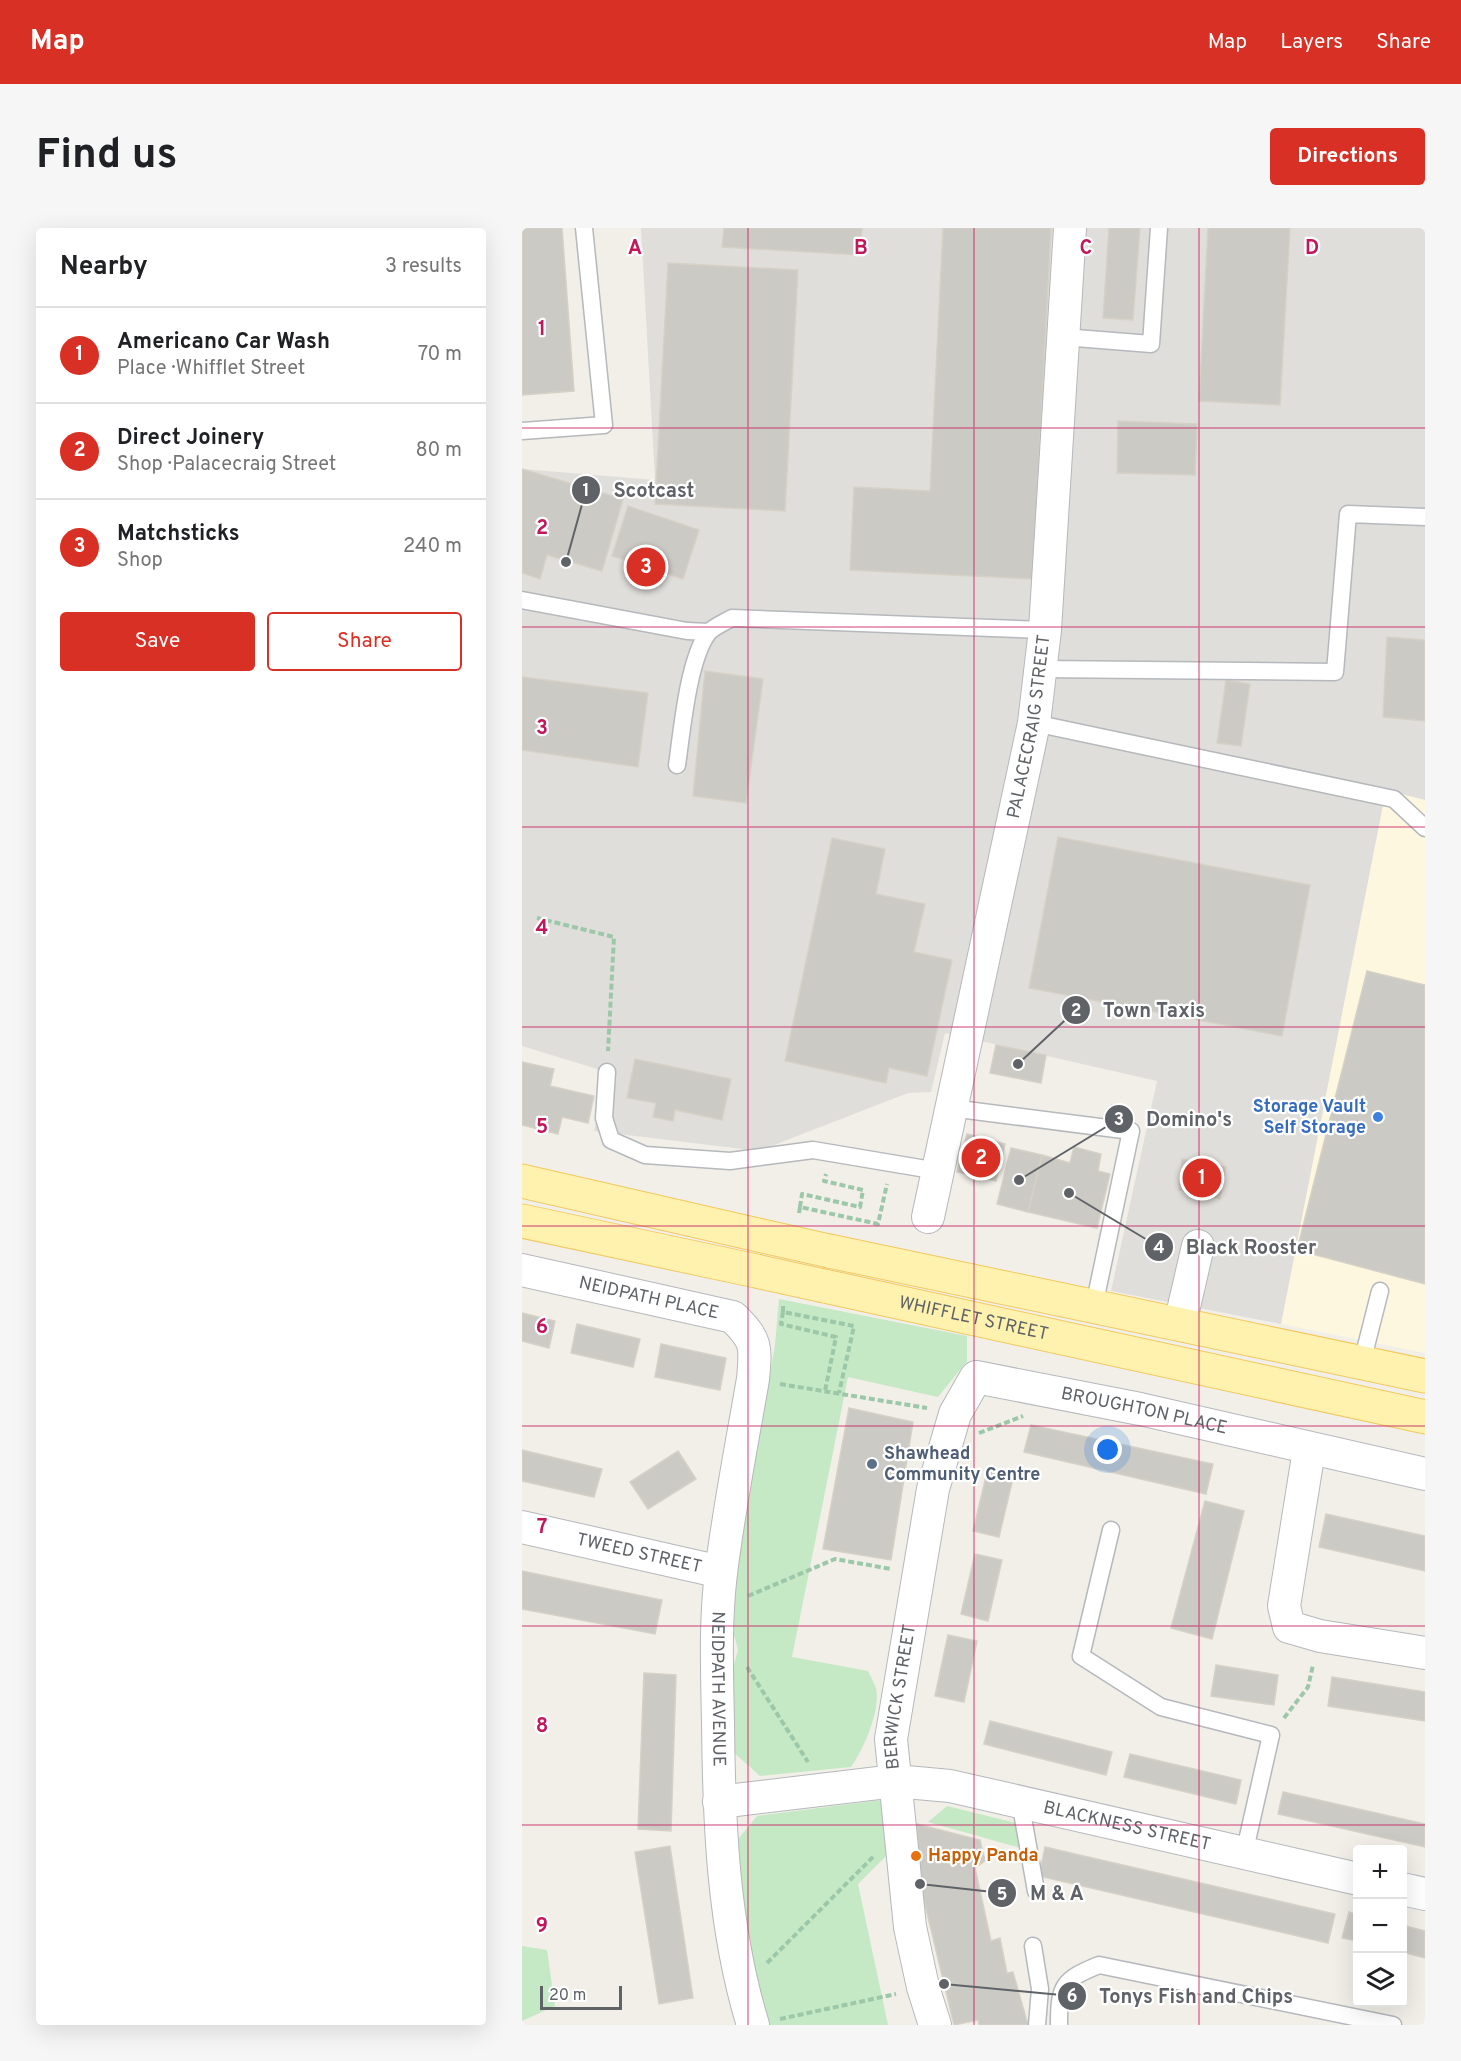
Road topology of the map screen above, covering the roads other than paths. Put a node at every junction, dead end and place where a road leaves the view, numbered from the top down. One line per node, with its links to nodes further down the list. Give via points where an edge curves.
1 (584, 228): 5 (lane, via 604,425)
2 (1070, 228): 4 (street, PALACECRAIG STREET)
3 (1159, 228): 4 (lane, via 1151,344)
4 (1063, 337): 8 (street, PALACECRAIG STREET)
5 (522, 431)
6 (1425, 517): 10 (lane, via 1348,514 1335,672)
7 (522, 600): 9 (lane)
8 (1045, 630): 9 (lane, via 732,618); 10 (street, PALACECRAIG STREET)
9 (709, 632): 12 (lane, via 698,653)
10 (1041, 669): 11 (street, PALACECRAIG STREET)
11 (1034, 723): 13 (lane, via 1394,799); 15 (street, PALACECRAIG STREET)
12 (676, 765)
13 (1425, 828)
14 (607, 1072): 16 (lane, via 604,1118 611,1140 645,1155 730,1161 813,1150)
15 (951, 1108): 16 (street, PALACECRAIG STREET); 23 (lane, via 1131,1131)
16 (938, 1171): 18 (street, PALACECRAIG STREET)
17 (522, 1181): 23 (main road, WHIFFLET STREET, bridge)
18 (928, 1217)
19 (522, 1221): 29 (main road, WHIFFLET STREET, bridge)
20 (1198, 1246): 24 (street)
21 (522, 1270): 26 (street, NEIDPATH PLACE, via 733,1317 751,1335)
22 (1380, 1290): 25 (lane)
23 (1094, 1306): 24 (main road, WHIFFLET STREET)
24 (1180, 1324): 25 (main road, WHIFFLET STREET)
25 (1362, 1362): 27 (main road, WHIFFLET STREET)
26 (754, 1367): 34 (street, NEIDPATH AVENUE)
27 (1425, 1376)
28 (976, 1377): 30 (street, BROUGHTON PLACE, via 1140,1409); 36 (street, BERWICK STREET, via 955,1413 933,1489 891,1739)
29 (1425, 1417)
30 (1308, 1450): 31 (street, BROUGHTON PLACE); 35 (street, via 1284,1606 1289,1627 1320,1636)
31 (1425, 1474)
32 (522, 1527): 34 (street, TWEED STREET)
33 (1111, 1530): 39 (lane, via 1081,1656 1161,1707 1271,1735)
34 (721, 1572): 38 (street, NEIDPATH AVENUE, via 717,1658)
35 (1425, 1653)
36 (895, 1781): 37 (street, BLACKNESS STREET, via 950,1786); 38 (street, BLACKNESS STREET); 46 (street, BERWICK STREET, via 910,1927)
37 (1020, 1801): 39 (street, BLACKNESS STREET); 42 (lane)
38 (719, 1802): 45 (street, NEIDPATH AVENUE, via 724,1878 742,1990)
39 (1244, 1854): 40 (street, BLACKNESS STREET)
40 (1353, 1878)
41 (1407, 1890): 43 (street)
42 (1036, 1891)
43 (1425, 1894)
44 (1033, 1946): 47 (lane, via 1040,1989)
45 (764, 2023)
46 (935, 2025)
47 (1037, 2025)
48 (1059, 2025): 49 (lane, via 1060,1992 1075,1974 1099,1965)
49 (1393, 2025)

